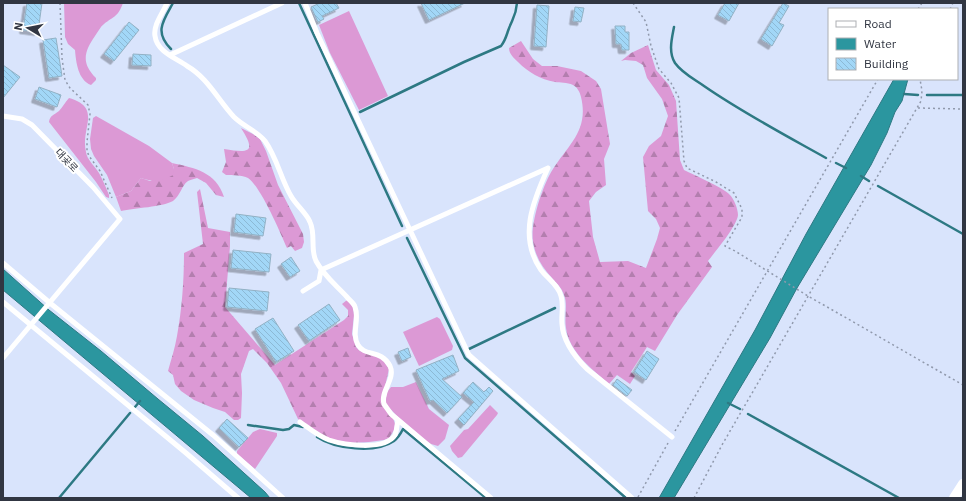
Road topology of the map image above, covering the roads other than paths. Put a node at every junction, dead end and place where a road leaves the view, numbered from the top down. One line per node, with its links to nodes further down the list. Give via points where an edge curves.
1 (167, 3): 4 (lane, via 155,28 154,36 162,50)
2 (282, 3): 4 (lane)
3 (305, 3): 6 (lane)
4 (170, 55): 8 (lane, via 204,79 234,117 264,139 290,195 310,221 315,259)
5 (3, 116): 11 (lane, 대곶로, via 22,119 32,125 119,217)
6 (410, 230): 8 (lane); 16 (lane, via 548,168 536,199 529,228 530,249 541,270 561,296 562,324 566,340 587,369); 21 (lane, via 469,355)
7 (3, 263): 11 (lane)
8 (321, 270): 9 (lane, via 319,281); 14 (lane, via 355,306 355,333 358,345 361,349 383,357 390,367 391,375 384,403)
9 (303, 291)
10 (3, 302): 12 (lane)
11 (49, 304): 12 (lane); 19 (lane, via 213,435)
12 (32, 324): 13 (lane); 18 (lane, via 186,453)
13 (3, 358)
14 (398, 420): 15 (lane, via 394,436 389,441 364,445 330,440); 20 (lane)
15 (300, 422)
16 (672, 437)
17 (963, 484): 22 (street)
18 (234, 497)
19 (283, 498)
20 (491, 498)
21 (632, 498)
22 (954, 498)

